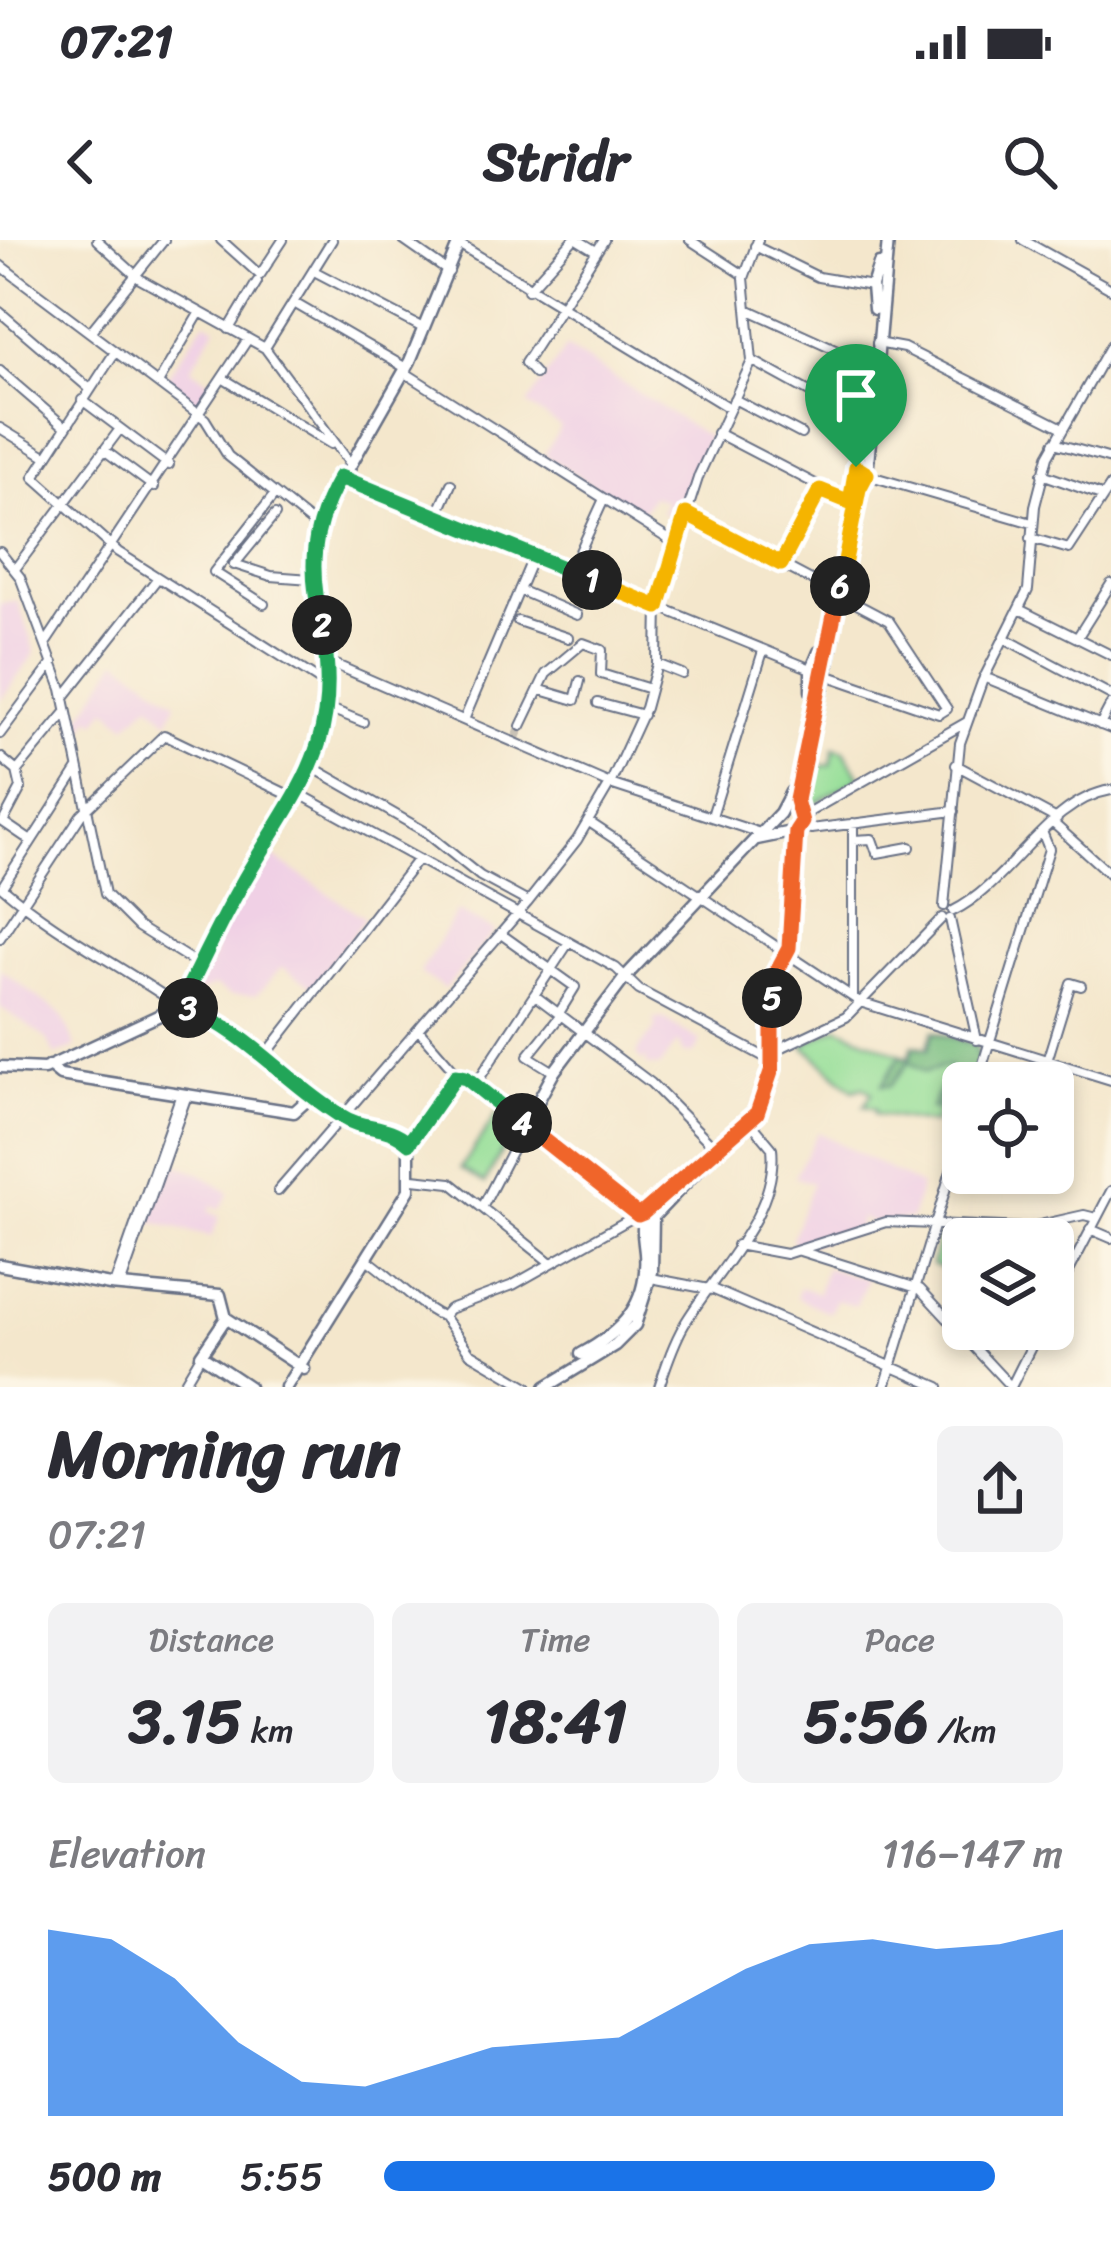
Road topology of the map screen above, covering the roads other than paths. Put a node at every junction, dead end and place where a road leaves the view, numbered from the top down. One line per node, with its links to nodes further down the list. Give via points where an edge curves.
1 (97, 240): 18 (street)
2 (164, 240): 18 (street)
3 (220, 240): 20 (street)
4 (283, 240): 20 (street)
5 (332, 240): 16 (street)
6 (403, 240): 17 (street)
7 (576, 240): 14 (street); 22 (street)
8 (604, 240): 14 (street)
9 (690, 240): 19 (street)
10 (885, 240): 21 (main road)
11 (1023, 240): 23 (street)
12 (459, 242): 17 (main road); 22 (street)
13 (757, 243): 19 (street); 21 (street, via 818,277)
14 (596, 251): 26 (street)
15 (0, 265): 31 (street)
16 (314, 271): 24 (street); 29 (street)
17 (449, 272): 29 (main road)
18 (135, 275): 28 (street); 31 (street)
19 (744, 275): 25 (street)
20 (258, 279): 30 (street)
21 (878, 287): 33 (main road); 39 (main road)
22 (528, 290): 26 (street)
23 (1111, 290)
24 (294, 303): 35 (street); 40 (street)
25 (747, 309): 37 (street); 38 (street)
26 (559, 310): 42 (street, via 525,363); 48 (street)
27 (0, 312): 45 (street)
28 (200, 312): 30 (street); 44 (street)
29 (425, 328): 40 (main road)
30 (229, 329): 32 (street)
31 (90, 332): 36 (street)
32 (248, 339): 35 (street); 43 (street)
33 (877, 343): 53 (street, via 904,348); 64 (main road)
34 (1111, 345): 53 (street)
35 (265, 348): 58 (street)
36 (116, 352): 44 (street); 45 (street)
37 (840, 352): 39 (street); 46 (street)
38 (752, 361): 46 (street); 48 (street)
39 (868, 364): 50 (main road)
40 (405, 370): 62 (main road); 73 (street)
41 (0, 371): 51 (street)
42 (536, 374)
43 (224, 379): 49 (street); 58 (street)
44 (158, 382): 49 (street)
45 (90, 389): 47 (street)
46 (821, 398): 50 (street)
47 (82, 400): 51 (street); 54 (street)
48 (732, 404): 55 (street); 56 (street)
49 (201, 416): 63 (street); 71 (street, via 226,454)
50 (862, 421): 64 (main road)
51 (64, 426): 60 (street)
52 (0, 428): 60 (street)
53 (1063, 428): 57 (street)
54 (120, 429): 59 (street); 63 (street)
55 (717, 434): 70 (street); 77 (street)
56 (801, 434)
57 (1054, 443): 61 (street); 65 (street)
58 (338, 448): 62 (street)
59 (104, 450): 69 (street); 75 (street)
60 (44, 455): 75 (street, via 34,477)
61 (1111, 459)
62 (349, 462): 66 (main road)
63 (169, 465): 69 (street)
64 (861, 474): 74 (main road); 79 (street); 94 (main road)
65 (1042, 474): 72 (street); 79 (street)
66 (340, 477): 78 (street); 80 (main road)
67 (451, 484): 78 (street)
68 (1111, 485): 72 (street)
69 (154, 487): 83 (street)
70 (820, 490): 74 (street); 86 (street)
71 (275, 494): 76 (street); 88 (street, via 214,572)
72 (1104, 496): 81 (street, via 1069,549)
73 (604, 499): 82 (street); 89 (street)
74 (850, 502): 94 (main road)
75 (64, 503): 83 (street); 87 (street)
76 (280, 508): 80 (street); 88 (street)
77 (686, 514): 82 (street); 86 (street)
78 (437, 516): 85 (street)
79 (1032, 523): 81 (street)
80 (318, 528): 91 (main road)
81 (1031, 538): 97 (street, via 1029,587)
82 (676, 544): 96 (street)
83 (113, 547): 90 (street); 103 (street)
84 (0, 554): 87 (street)
85 (533, 556): 89 (street); 93 (street)
86 (781, 564): 94 (street)
87 (15, 569): 103 (street)
88 (230, 571): 91 (street); 95 (street)
89 (571, 571): 96 (street)
90 (157, 579): 113 (street); 116 (street)
91 (311, 579): 106 (main road)
92 (1111, 584): 102 (street)
93 (519, 590): 98 (street); 99 (street)
94 (835, 592): 109 (main road); 109 (street, via 892,623 946,711)
95 (264, 604)
96 (658, 607): 104 (street); 108 (street)
97 (1019, 609): 101 (street); 102 (street)
98 (577, 615)
99 (512, 619): 100 (street); 122 (street)
100 (568, 638)
101 (1004, 638): 111 (street); 117 (street)
102 (1076, 638): 105 (street)
103 (46, 641): 107 (street)
104 (763, 651): 109 (street); 140 (street)
105 (1111, 655)
106 (327, 661): 113 (main road); 122 (street)
107 (53, 663): 116 (street); 128 (street)
108 (657, 664): 110 (street); 114 (street)
109 (818, 672): 138 (main road); 143 (main road)
110 (682, 674)
111 (984, 677): 124 (street); 125 (street)
112 (580, 681): 115 (street, via 575,700)
113 (328, 686): 119 (main road)
114 (650, 689): 115 (street, via 601,674 602,650 586,643 548,672); 121 (street)
115 (541, 690): 126 (street)
116 (64, 697): 120 (street)
117 (1111, 700): 125 (street)
118 (598, 703): 121 (street)
119 (328, 708): 123 (street); 131 (main road)
120 (67, 712): 132 (street); 133 (street)
121 (643, 715): 134 (street)
122 (464, 720): 134 (street)
123 (363, 722)
124 (968, 722): 130 (street); 143 (street)
125 (1100, 724): 127 (street)
126 (521, 726)
127 (1111, 729)
128 (0, 734)
129 (0, 757): 133 (street)
130 (956, 765): 139 (street); 141 (street)
131 (312, 767): 136 (main road); 154 (street)
132 (78, 769): 137 (street); 148 (street)
133 (17, 771): 148 (street, via 21,790 3,822)
134 (610, 784): 140 (street); 142 (street)
135 (1111, 790): 141 (street)
136 (296, 795): 137 (street, via 168,734); 150 (street); 162 (main road)
137 (88, 808): 155 (street); 162 (street, via 110,902)
138 (781, 812): 143 (main road); 143 (main road, via 779,826); 146 (main road)
139 (954, 812): 144 (street); 157 (street)
140 (712, 816): 146 (street)
141 (1055, 821): 145 (street); 151 (street)
142 (589, 822): 153 (street); 154 (street)
143 (798, 823): 144 (street); 146 (main road); 161 (main road)
144 (853, 824): 147 (street)
145 (1043, 834): 157 (street, via 1000,878); 173 (street, via 1049,849)
146 (760, 836): 153 (main road)
147 (853, 840): 149 (street, via 872,839 877,853); 167 (street)
148 (31, 841): 152 (street)
149 (910, 847)
150 (418, 859): 156 (street); 174 (street)
151 (1111, 875)
152 (2, 887): 155 (street)
153 (701, 897): 161 (street); 164 (main road)
154 (528, 902): 156 (street)
155 (24, 906): 159 (street); 168 (street)
156 (518, 914): 158 (street); 160 (street)
157 (947, 914): 167 (street); 172 (street)
158 (501, 934): 163 (street); 170 (street)
159 (0, 938)
160 (569, 942): 163 (street); 164 (street)
161 (787, 954): 167 (street); 175 (main road, via 772,981)
162 (200, 964): 168 (main road)
163 (550, 970): 166 (street); 169 (street, via 576,988)
164 (627, 975): 171 (main road); 175 (street, via 648,995)
165 (1081, 986): 176 (street, via 1071,983)
166 (534, 995): 169 (street); 183 (street)
167 (856, 1000): 172 (street); 175 (street, via 841,1021)
168 (179, 1006): 174 (main road, via 219,1021); 179 (main road)
169 (560, 1014): 171 (street); 180 (street, via 528,1056)
170 (418, 1030): 181 (street); 186 (street)
171 (584, 1032): 180 (main road); 190 (street, via 653,1085)
172 (977, 1040): 173 (street)
173 (989, 1043): 176 (street); 177 (street)
174 (265, 1056): 185 (main road)
175 (772, 1057): 187 (main road, via 764,1095)
176 (1047, 1061): 182 (street)
177 (983, 1062)
178 (0, 1066): 179 (main road)
179 (44, 1068): 184 (main road)
180 (554, 1072): 188 (main road)
181 (459, 1076): 183 (main road); 189 (main road)
182 (1111, 1079)
183 (475, 1085): 188 (main road)
184 (184, 1095): 185 (main road, via 298,1112); 208 (street)
185 (313, 1095): 186 (main road)
186 (340, 1116): 189 (main road, via 387,1127); 192 (street)
187 (748, 1119): 190 (main road); 201 (street, via 770,1145 772,1169)
188 (526, 1125): 195 (street); 196 (street)
189 (409, 1143): 191 (main road)
190 (715, 1148): 196 (main road)
191 (413, 1179): 195 (street, via 451,1184); 203 (main road)
192 (278, 1191)
193 (944, 1194): 198 (street)
194 (1110, 1195): 197 (street)
195 (482, 1206): 205 (street)
196 (646, 1215): 205 (street); 207 (main road); 207 (main road)
197 (1096, 1218): 198 (street, via 1026,1228); 199 (street)
198 (935, 1225): 202 (street, via 881,1223); 209 (street)
199 (1090, 1229): 200 (street); 204 (street)
200 (1111, 1238)
201 (737, 1245): 202 (street); 210 (street)
202 (800, 1251): 209 (street)
203 (365, 1258): 211 (street); 216 (main road)
204 (1074, 1261)
205 (551, 1263): 211 (street)
206 (0, 1265): 208 (main road)
207 (647, 1277): 210 (street); 220 (main road, via 622,1330); 221 (main road, via 629,1334)
208 (117, 1286): 212 (main road, via 220,1295)
209 (916, 1287): 215 (street); 225 (street)
210 (707, 1288): 215 (street); 222 (street)
211 (443, 1316): 220 (street, via 470,1353)
212 (226, 1318): 214 (main road); 216 (main road)
213 (1030, 1350): 225 (street)
214 (201, 1355): 217 (street); 218 (main road)
215 (892, 1366): 223 (street); 224 (street)
216 (303, 1368): 219 (main road)
217 (182, 1387)
218 (249, 1387)
219 (290, 1387)
220 (532, 1387)
221 (546, 1387)
222 (659, 1387)
223 (885, 1387)
224 (939, 1387)
225 (1011, 1387)

